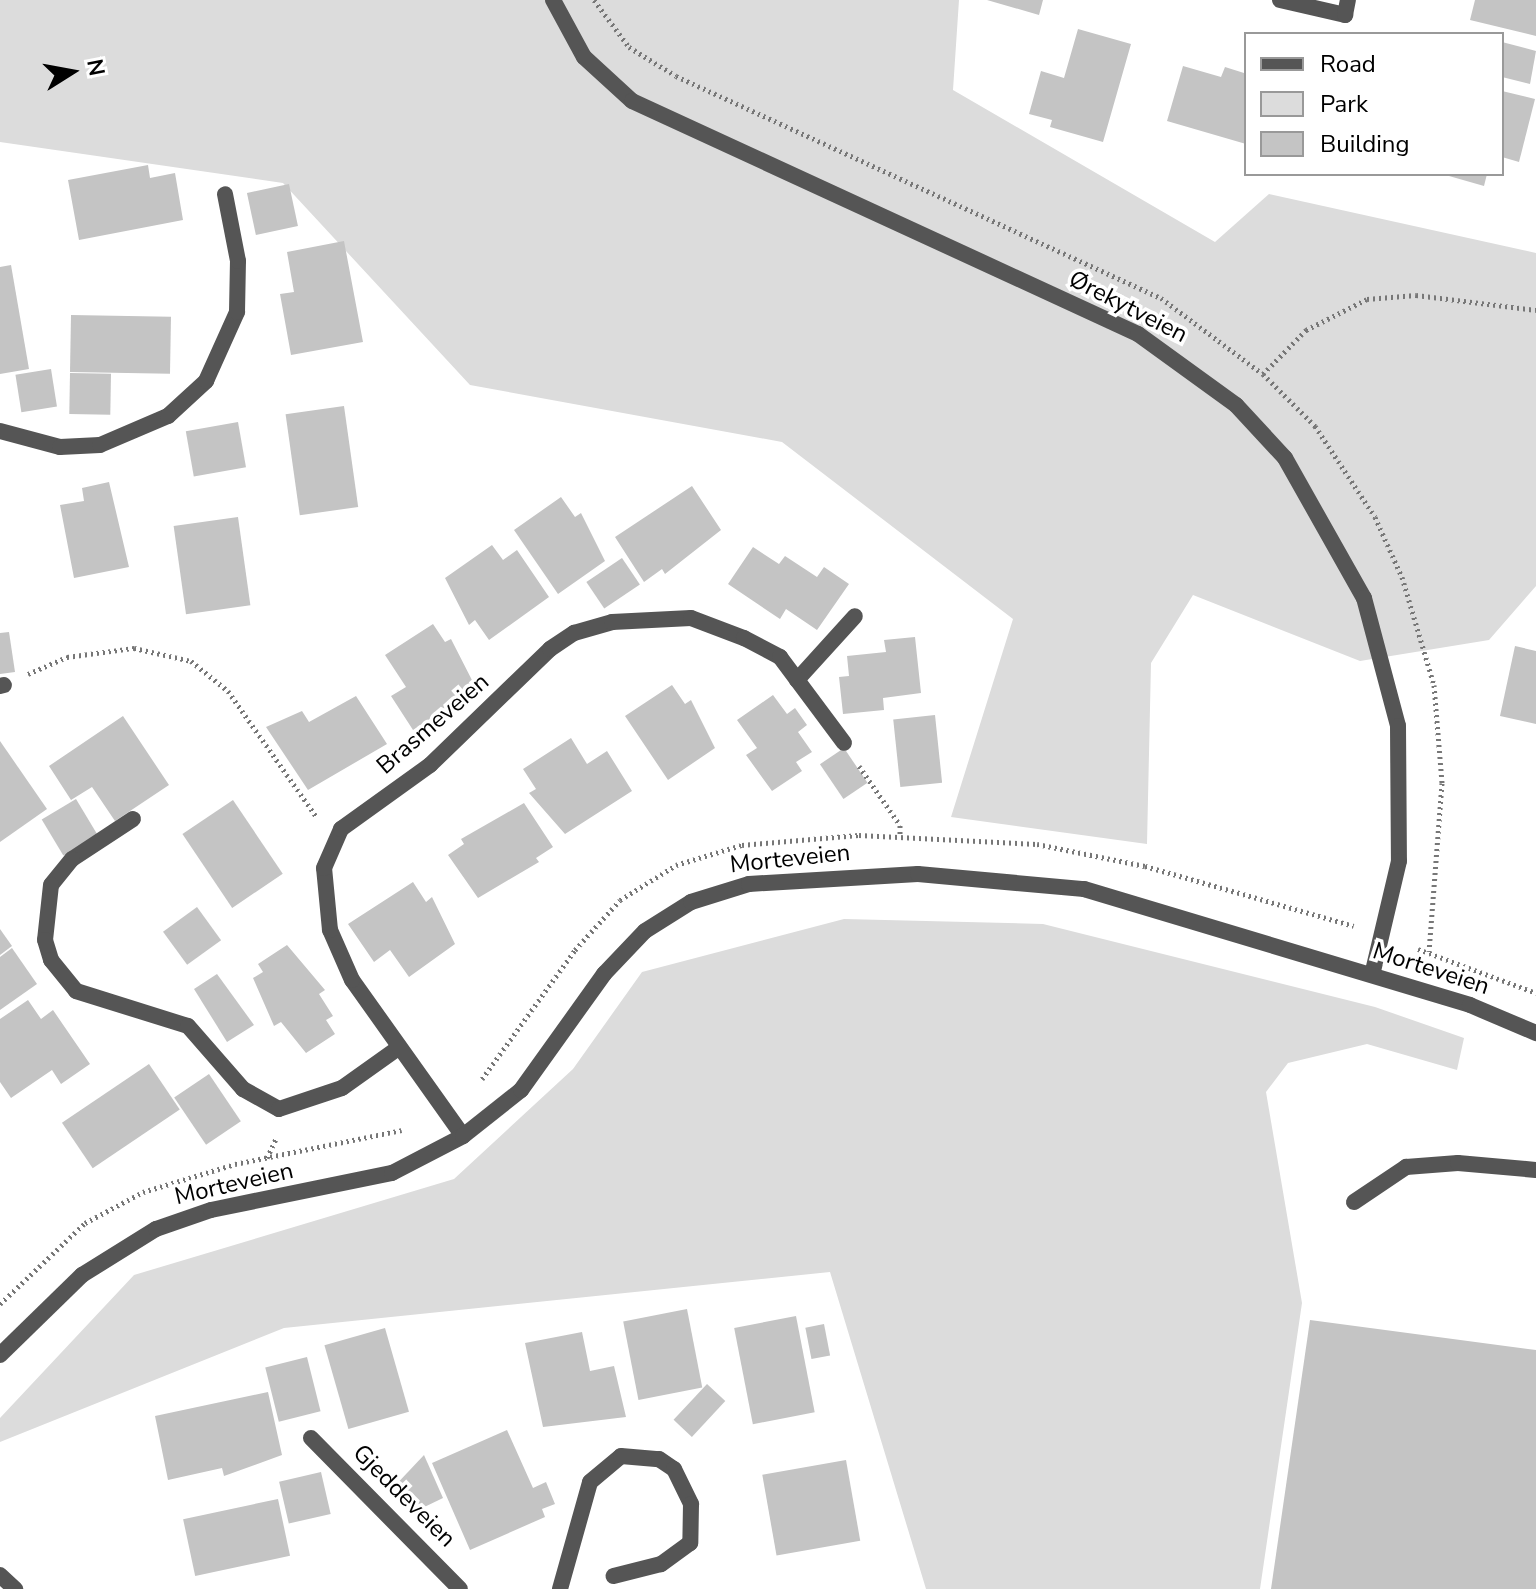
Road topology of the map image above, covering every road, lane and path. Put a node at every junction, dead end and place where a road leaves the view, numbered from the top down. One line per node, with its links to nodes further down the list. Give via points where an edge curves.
1 (553, 0): 18 (street, Ørekytveien, via 584,57 632,101 1138,334 1200,375 1285,458 1364,598 1398,726 1399,861)
2 (594, 0): 7 (path, via 614,31 657,66 1129,281 1187,315)
3 (1280, 0): 4 (street, via 1345,15)
4 (1348, 0)
5 (225, 194): 8 (street, via 238,261 237,312 220,360 189,398 146,427 100,445 60,447)
6 (1536, 310): 7 (path, via 1416,295 1367,299 1306,330)
7 (1263, 374): 17 (path, via 1315,426 1357,483 1402,577 1428,655 1442,748)
8 (0, 431)
9 (855, 616): 10 (street)
10 (797, 680): 12 (street, Brasmeveien); 14 (street, Brasmeveien, via 780,657 691,618 653,616 574,633 430,765)
11 (2, 686): 14 (path, via 67,657 134,648 191,661 228,691 309,813)
12 (844, 743): 15 (path, via 900,825)
13 (133, 819): 21 (street, via 72,859 51,885 45,940 51,960 76,991 188,1026 243,1089 279,1109 342,1088)
14 (341, 829): 21 (street, via 324,868 330,930 352,980)
15 (900, 836)
16 (1418, 949): 17 (path)
17 (1429, 952): 19 (path)
18 (1372, 975): 20 (street, Morteveien); 22 (street, Morteveien, via 1084,889 918,874 749,884 691,902 645,931 604,974 521,1090)
19 (1536, 993)
20 (1536, 1033)
21 (398, 1048): 22 (street)
22 (463, 1136): 25 (street, Morteveien, via 392,1173 211,1210 156,1229 82,1275)
23 (1536, 1170): 24 (street, via 1458,1163 1406,1167)
24 (1354, 1202)
25 (0, 1355)
26 (311, 1438): 30 (street, Gjeddeveien)
27 (0, 1575): 29 (street)
28 (614, 1576): 31 (street, via 661,1564 690,1543 691,1504 679,1477 659,1459 621,1456 590,1482)
29 (15, 1589)
30 (460, 1589)
31 (560, 1589)

